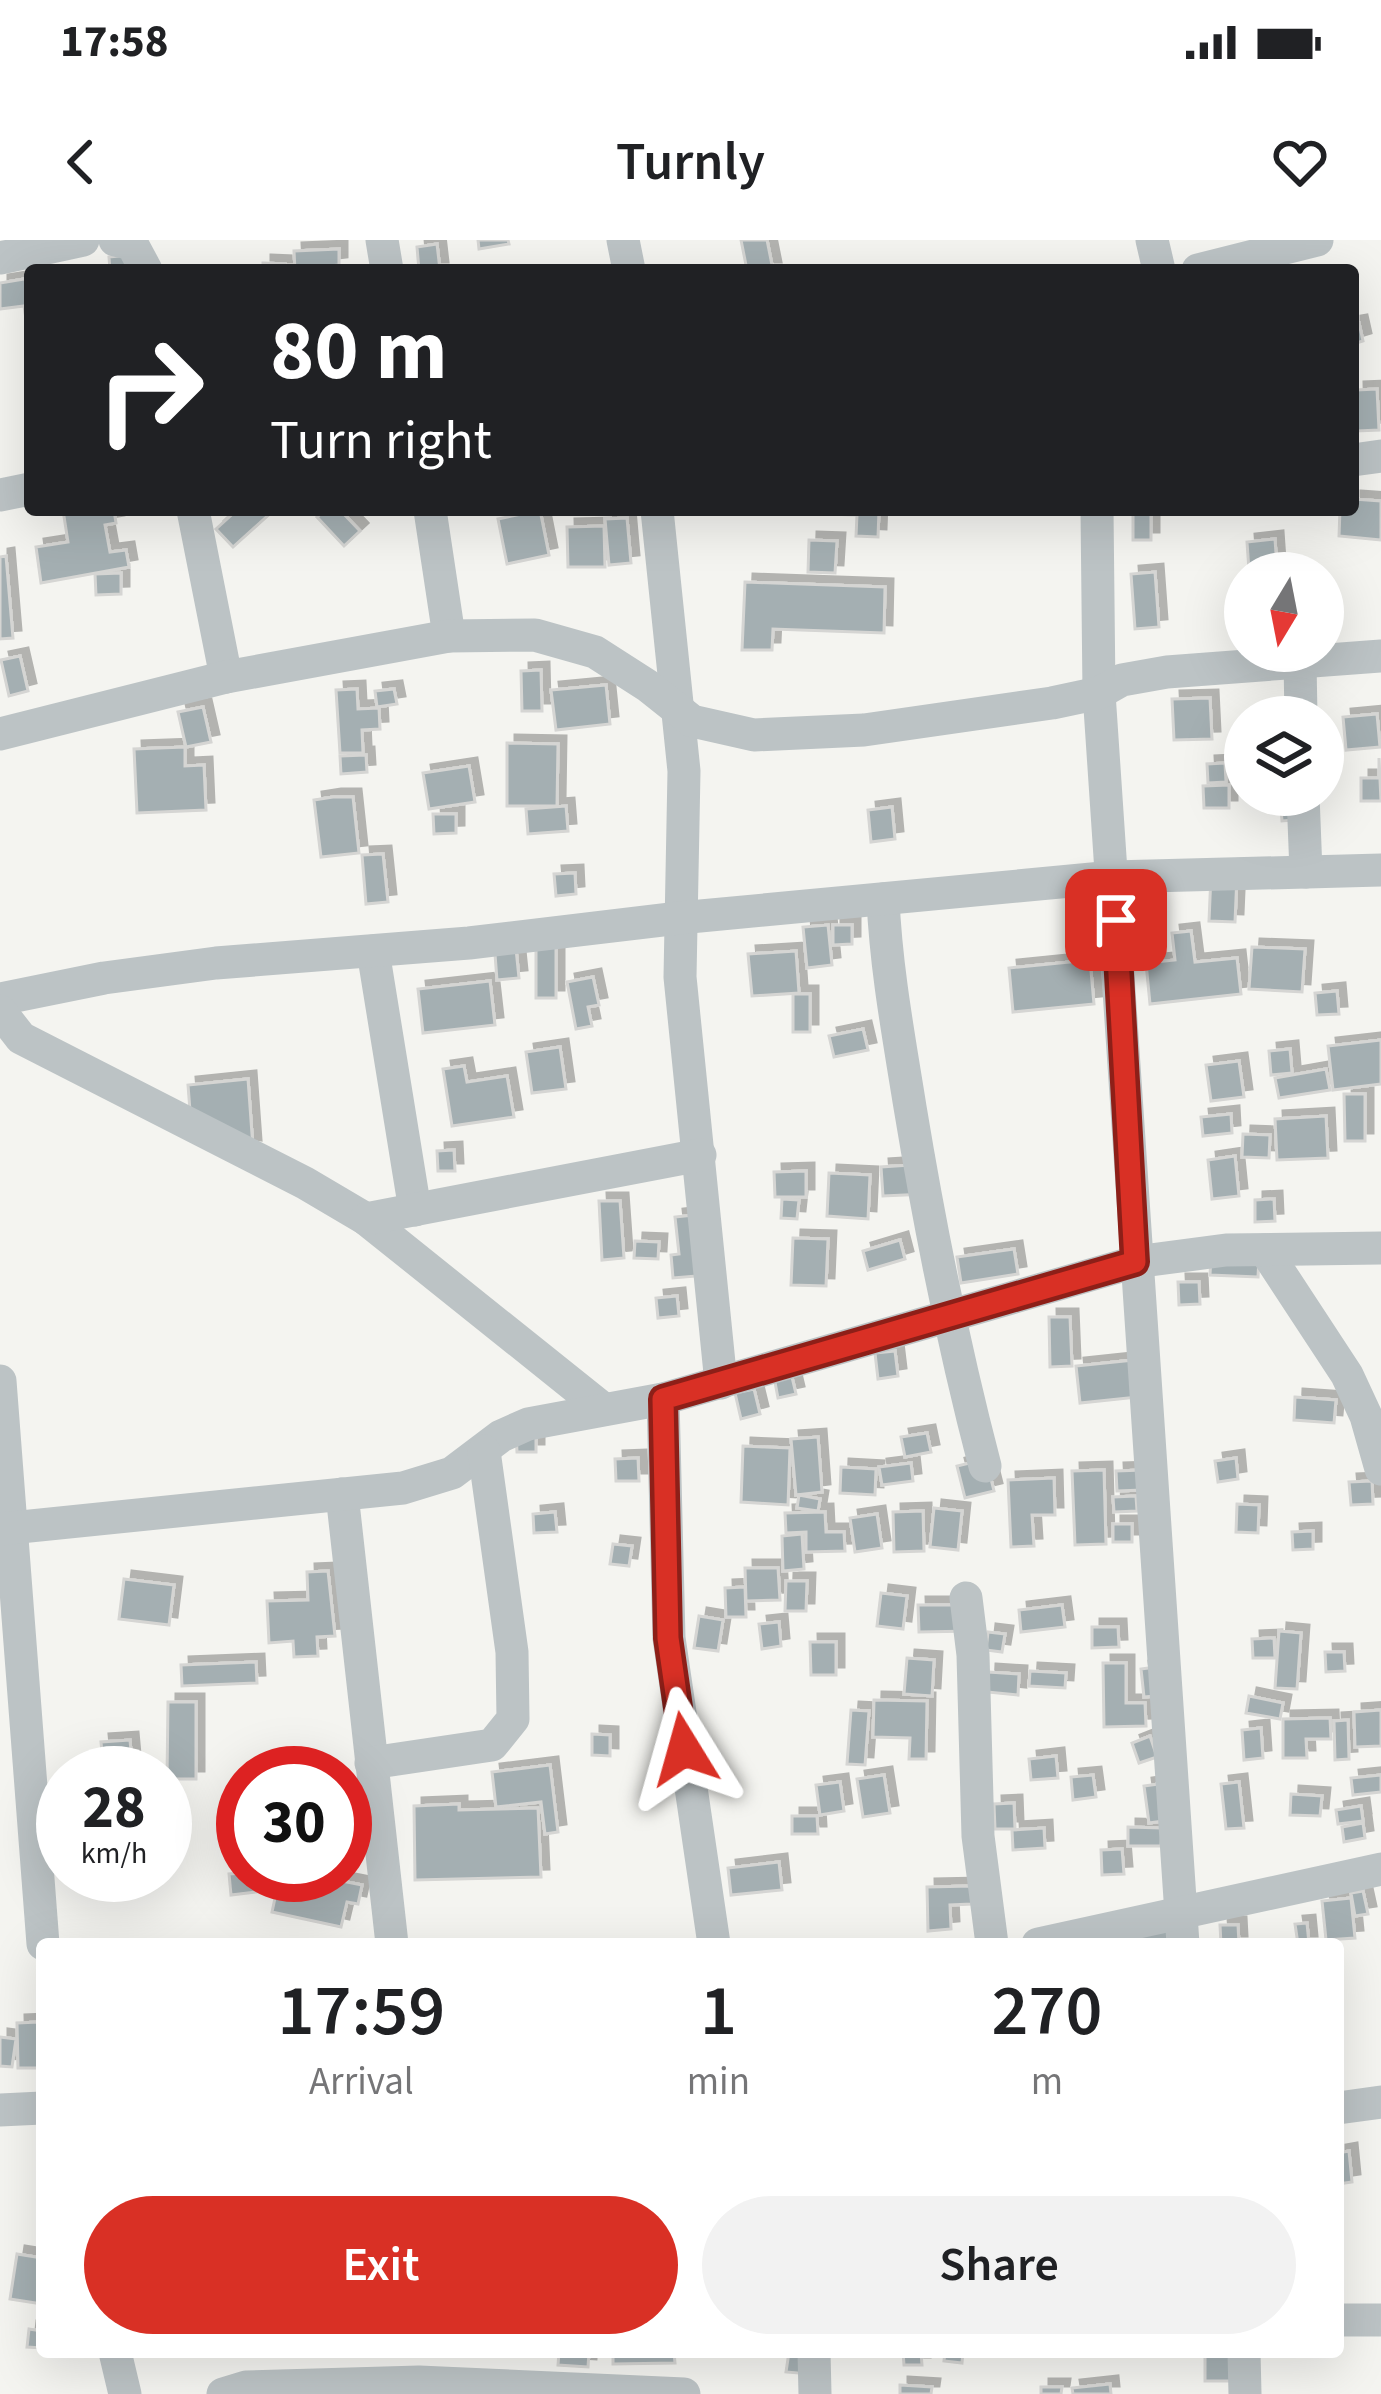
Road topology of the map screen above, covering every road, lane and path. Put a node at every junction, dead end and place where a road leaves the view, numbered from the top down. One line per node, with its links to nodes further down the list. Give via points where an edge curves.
1 (83, 240): 4 (street)
2 (115, 240): 5 (street, via 132,244)
3 (1317, 240): 6 (street)
4 (0, 258)
5 (143, 264)
6 (1222, 264)
7 (194, 516): 15 (street)
8 (431, 516): 11 (street)
9 (658, 516): 17 (street)
10 (1097, 516): 16 (street)
11 (449, 636): 15 (street); 17 (street, via 535,635 595,652)
12 (1381, 656): 13 (street)
13 (1344, 659)
14 (1224, 667): 16 (street, via 1122,680)
15 (226, 677): 18 (street)
16 (1099, 693): 17 (street, via 864,730 754,735 692,721); 22 (street)
17 (676, 708): 24 (street, via 684,771)
18 (0, 734)
19 (1305, 816): 21 (street)
20 (1381, 870): 21 (street)
21 (1306, 872): 22 (street)
22 (1113, 877): 23 (street); 33 (street)
23 (883, 899): 24 (street); 34 (street, via 904,1072)
24 (679, 918): 25 (street); 28 (street)
25 (373, 951): 26 (street, via 216,963); 29 (street)
26 (0, 999)
27 (0, 1011): 30 (street, via 21,1038)
28 (700, 1155): 29 (street); 36 (street)
29 (416, 1210): 30 (street)
30 (366, 1219): 38 (street)
31 (1381, 1248): 32 (street)
32 (1265, 1250): 33 (street); 41 (street, via 1346,1375)
33 (1135, 1262): 34 (street); 49 (street)
34 (950, 1318): 36 (street); 40 (street)
35 (0, 1381): 43 (street)
36 (721, 1383): 37 (street)
37 (663, 1399): 38 (street); 52 (street, via 668,1638)
38 (602, 1408): 39 (street, via 528,1424)
39 (484, 1451): 42 (street, via 452,1473 403,1488); 46 (street, via 512,1652 513,1719 492,1745)
40 (985, 1466)
41 (1381, 1469)
42 (342, 1494): 43 (street); 45 (street)
43 (5, 1529): 50 (street)
44 (966, 1598): 53 (street)
45 (370, 1746)
46 (372, 1762)
47 (372, 1771): 51 (street)
48 (1381, 1869): 49 (street)
49 (1181, 1928): 54 (street)
50 (42, 1938)
51 (391, 1938)
52 (713, 1938)
53 (991, 1938)
54 (1092, 1938)
55 (1381, 2102): 56 (street)
56 (1344, 2107)
57 (36, 2108): 58 (street)
58 (0, 2110)
59 (1344, 2320): 60 (street)
60 (1381, 2320)
61 (116, 2358): 65 (street)
62 (814, 2358): 68 (street)
63 (1244, 2358): 69 (street)
64 (484, 2369): 66 (street, via 419,2382); 67 (street)
65 (125, 2394)
66 (223, 2394)
67 (684, 2394)
68 (815, 2394)
69 (1245, 2394)

